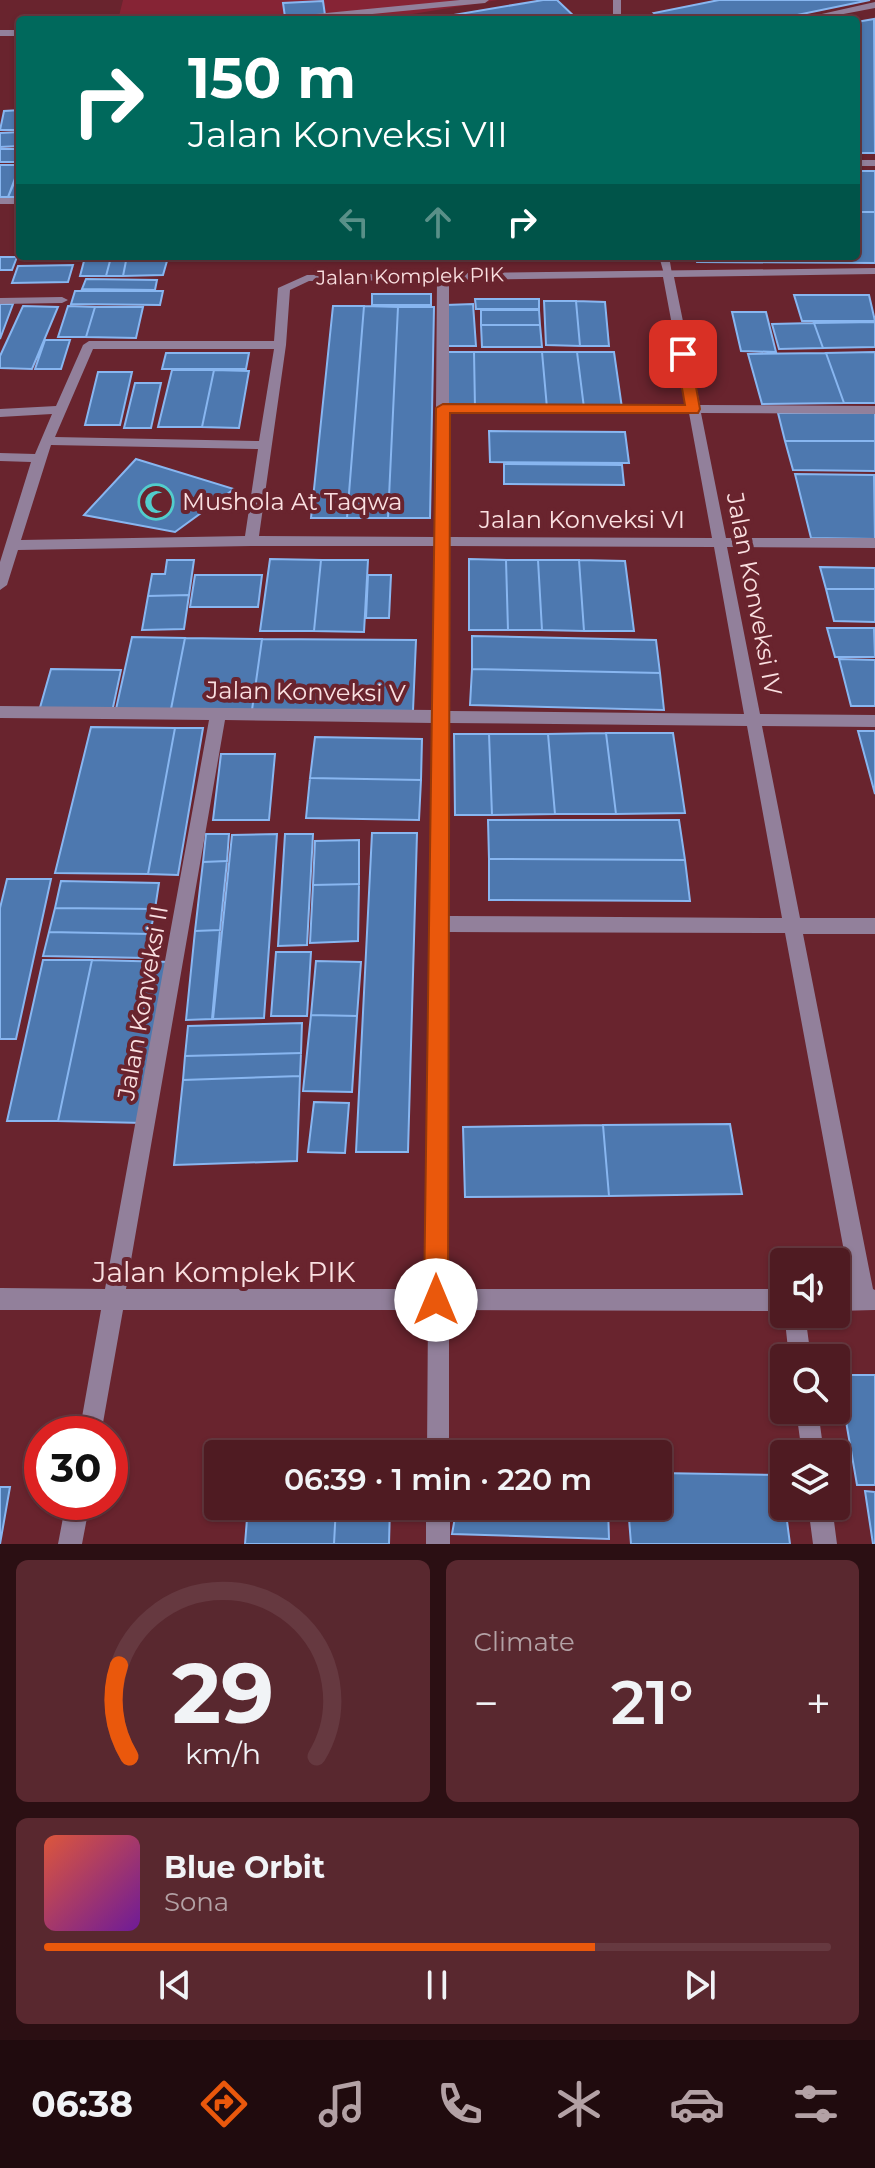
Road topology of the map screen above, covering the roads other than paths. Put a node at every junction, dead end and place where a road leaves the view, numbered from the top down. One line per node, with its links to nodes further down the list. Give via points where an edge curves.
1 (485, 0): 3 (street)
2 (875, 5): 4 (street)
3 (325, 16)
4 (819, 16)
5 (666, 264): 6 (street, Jalan Komplek PIK); 7 (street, Jalan Komplek PIK); 12 (street, Jalan Konveksi IV)
6 (875, 271)
7 (443, 276): 10 (street, Jalan Komplek PIK, via 307,278 284,288); 11 (street)
8 (62, 300): 9 (street)
9 (0, 301)
10 (280, 345): 13 (street, via 89,345); 17 (street)
11 (443, 408): 12 (street); 21 (street)
12 (693, 409): 14 (street); 22 (street, Jalan Konveksi IV)
13 (60, 410): 15 (street); 16 (street)
14 (875, 410)
15 (0, 413)
16 (47, 441): 17 (street); 19 (street)
17 (263, 445): 20 (street)
18 (0, 457): 19 (street)
19 (39, 458): 24 (street)
20 (251, 541): 21 (street, Jalan Konveksi VI); 24 (street, Jalan Konveksi VI)
21 (441, 542): 22 (street, Jalan Konveksi VI); 28 (street)
22 (719, 542): 23 (street, Jalan Konveksi VI); 29 (street, Jalan Konveksi IV)
23 (875, 543)
24 (7, 551): 25 (street)
25 (0, 585)
26 (0, 712): 27 (street, Jalan Konveksi V)
27 (218, 714): 28 (street, Jalan Konveksi V); 35 (street, Jalan Konveksi II)
28 (441, 717): 29 (street, Jalan Konveksi V); 31 (street)
29 (755, 721): 30 (street, Jalan Konveksi V); 32 (street, Jalan Konveksi IV)
30 (875, 721)
31 (439, 924): 32 (street); 36 (street)
32 (792, 925): 33 (street); 38 (street, Jalan Konveksi IV)
33 (875, 926)
34 (0, 1299): 35 (street, Jalan Komplek PIK)
35 (115, 1300): 36 (street, Jalan Komplek PIK); 39 (street, Jalan Konveksi II)
36 (436, 1300): 37 (street, Jalan Komplek PIK); 40 (street)
37 (770, 1300)
38 (870, 1300)
39 (93, 1416)
40 (438, 1440)
41 (75, 1520): 44 (street)
42 (438, 1520): 45 (street)
43 (822, 1520): 46 (street)
44 (70, 1544)
45 (438, 1544)
46 (825, 1544)

